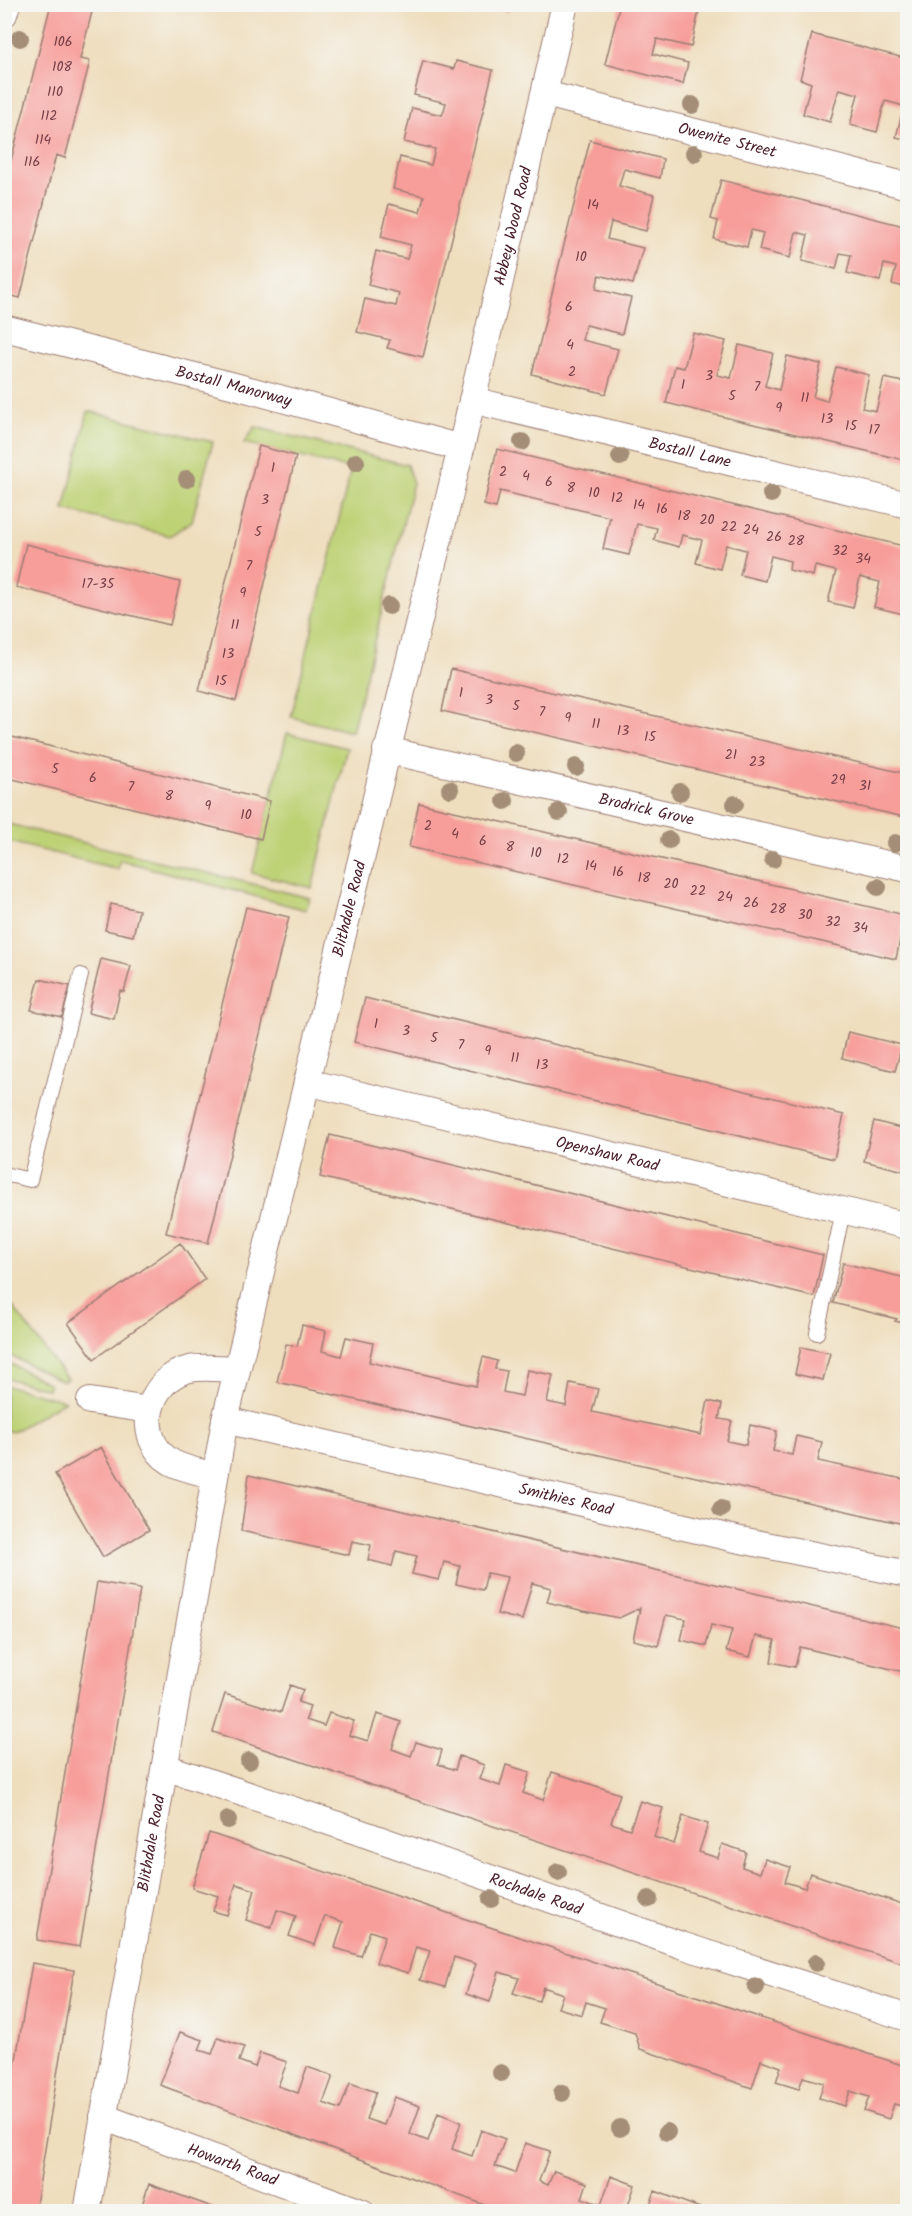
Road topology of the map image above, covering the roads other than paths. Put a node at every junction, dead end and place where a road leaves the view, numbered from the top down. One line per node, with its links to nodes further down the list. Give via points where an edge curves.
1 (7, 4): 3 (street)
2 (565, 4): 4 (street, Abbey Wood Road)
3 (4, 14)
4 (545, 94): 5 (street, Owenite Street); 7 (street, Abbey Wood Road)
5 (908, 186)
6 (4, 328): 8 (street, Bostall Manorway)
7 (472, 400): 8 (street, Abbey Wood Road); 9 (street, Bostall Lane)
8 (461, 448): 10 (street, Blithdale Road)
9 (908, 505)
10 (386, 750): 11 (street, Brodrick Grove); 13 (street, Blithdale Road)
11 (908, 869)
12 (81, 975): 14 (lane, via 30,1180)
13 (307, 1082): 15 (street, Openshaw Road); 18 (street, Blithdale Road)
14 (4, 1174)
15 (843, 1211): 16 (street, Openshaw Road); 17 (lane)
16 (908, 1226)
17 (817, 1333)
18 (236, 1369): 20 (street, via 197,1368 180,1372 163,1384); 21 (street, Blithdale Road)
19 (90, 1401): 20 (street)
20 (149, 1410): 22 (street, via 150,1436 163,1455)
21 (225, 1420): 22 (street, Blithdale Road); 23 (street, Smithies Road, via 736,1539)
22 (215, 1476): 24 (street, Blithdale Road)
23 (908, 1574)
24 (165, 1767): 25 (street, Rochdale Road, via 681,1945); 26 (street, Blithdale Road)
25 (908, 2018)
26 (104, 2117): 27 (street, Blithdale Road); 28 (street, Howarth Road)
27 (87, 2211)
28 (361, 2211)

